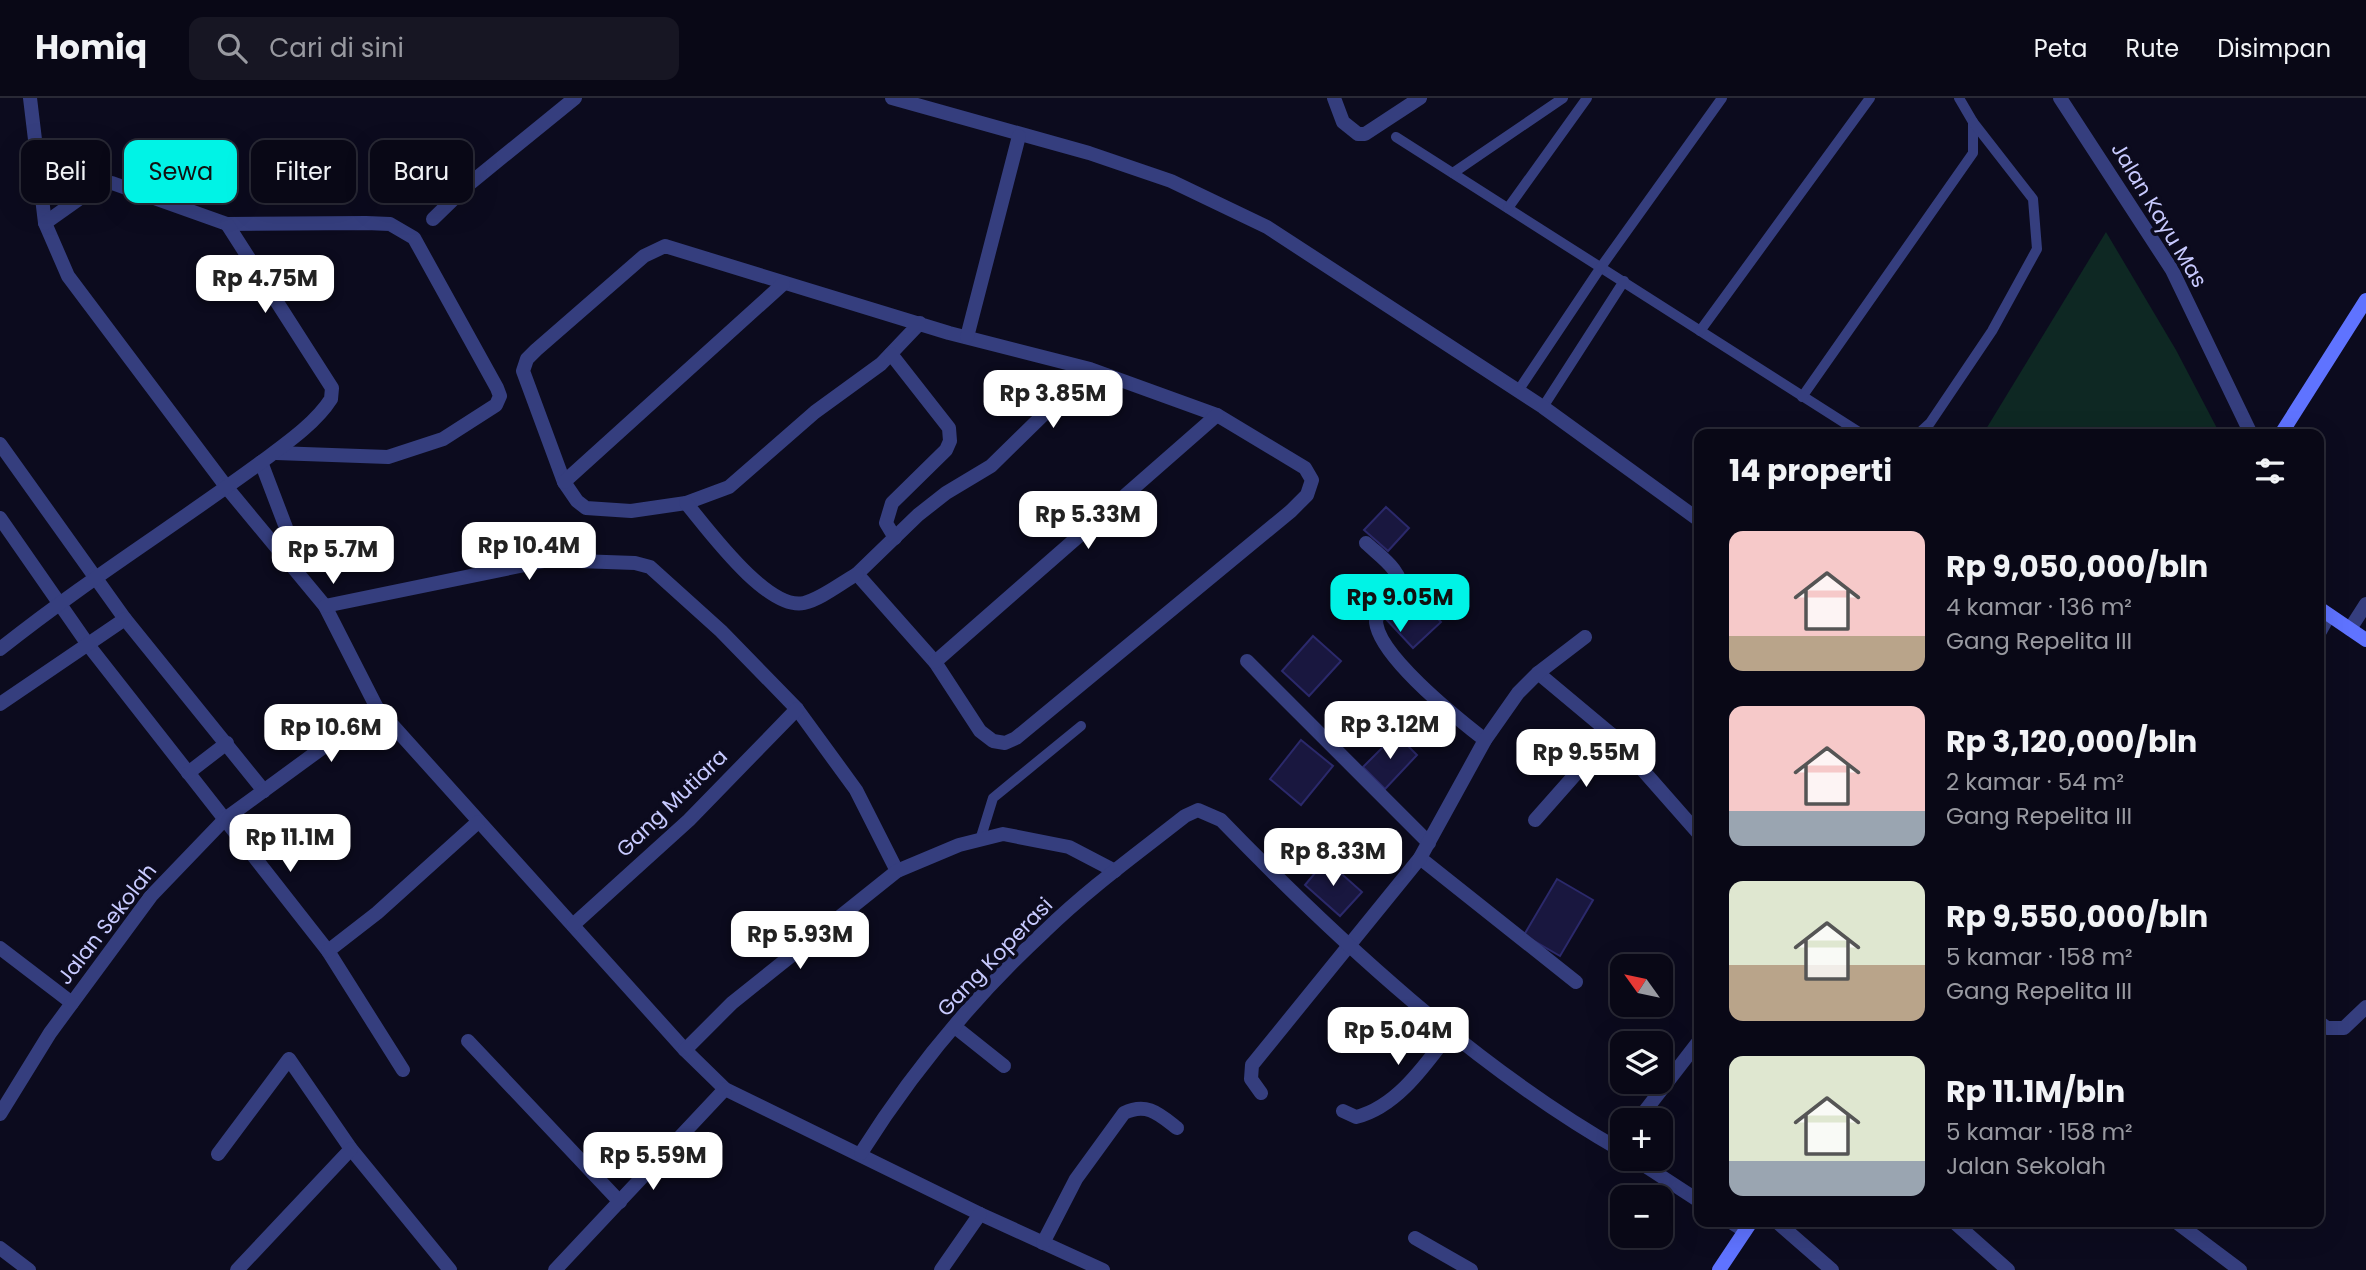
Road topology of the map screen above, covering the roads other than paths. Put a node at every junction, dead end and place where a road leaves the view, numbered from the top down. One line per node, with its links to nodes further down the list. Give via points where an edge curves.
1 (30, 98): 18 (street)
2 (575, 98): 17 (street)
3 (892, 98): 13 (street)
4 (1334, 98): 5 (street, via 1343,122 1358,134 1365,134)
5 (1420, 98)
6 (1563, 98): 15 (lane)
7 (1587, 98): 16 (lane)
8 (1722, 98): 20 (lane)
9 (1870, 98): 25 (lane)
10 (1959, 98): 12 (lane)
11 (2060, 98): 35 (street, Jalan Kayu Mas, via 2172,271)
12 (1973, 122): 30 (lane, via 1973,153); 34 (lane, via 2033,199 2037,249 1992,331)
13 (1019, 136): 26 (street); 29 (street, via 1089,153 1171,181 1267,227)
14 (1396, 137): 15 (lane)
15 (1453, 173): 16 (lane)
16 (1508, 208): 20 (lane)
17 (433, 219)
18 (45, 223): 19 (street, via 93,188 112,183); 41 (street, via 68,276)
19 (227, 224): 38 (street, via 332,388 327,406); 38 (street, via 366,223 390,225 414,238 500,396 496,405 443,439 388,457)
20 (1601, 267): 21 (lane); 29 (lane)
21 (1624, 281): 25 (lane); 31 (lane)
22 (783, 284): 24 (street); 40 (street); 40 (street, via 665,246 644,256 536,350 523,370)
23 (2366, 300): 36 (main road)
24 (920, 324): 26 (street); 27 (street)
25 (1700, 331): 30 (lane)
26 (967, 337): 28 (street)
27 (891, 354): 42 (street, via 729,487); 45 (street, via 949,428 950,441 892,503 886,523)
28 (1090, 369): 32 (street); 45 (street, via 991,466 946,493)
29 (1518, 391): 31 (street)
30 (1802, 397): 33 (lane)
31 (1544, 407): 43 (street)
32 (1217, 415): 61 (street); 61 (street, via 1305,468 1312,480 1307,495 1291,511 1005,743 980,732)
33 (1854, 429)
34 (1924, 429)
35 (2249, 429)
36 (2284, 429)
37 (0, 444): 48 (street)
38 (276, 453): 39 (street)
39 (261, 462): 41 (street); 49 (street)
40 (564, 482): 42 (street, via 586,508 631,512)
41 (228, 489): 48 (street); 49 (street)
42 (686, 503): 47 (street, via 730,557 784,601 803,603)
43 (1694, 516)
44 (0, 517): 50 (street)
45 (895, 538): 47 (street)
46 (1366, 543): 68 (street, via 1402,582 1402,593 1376,618 1378,636 1437,702)
47 (857, 574): 61 (street)
48 (96, 576): 50 (street); 54 (street)
49 (305, 578): 52 (street)
50 (60, 601): 58 (street); 59 (street)
51 (2366, 604): 55 (street)
52 (325, 606): 64 (street); 65 (street, via 549,560 635,563 662,576)
53 (2324, 611): 55 (main road)
54 (125, 619): 58 (street); 69 (street)
55 (2350, 629): 57 (main road)
56 (1586, 637): 62 (street)
57 (2366, 640)
58 (89, 646): 63 (street); 70 (street)
59 (0, 649)
60 (1247, 661): 77 (street)
61 (935, 662)
62 (1538, 673): 67 (street); 68 (street)
63 (0, 704)
64 (377, 708): 71 (street, Jalan Sekolah); 74 (street)
65 (797, 709): 79 (street, via 856,790); 81 (street, Gang Mutiara, via 689,820)
66 (1081, 726): 76 (lane, via 993,798)
67 (1611, 734): 73 (street); 75 (street)
68 (1485, 740): 77 (street)
69 (227, 743): 70 (street); 71 (street)
70 (188, 773): 72 (street)
71 (264, 791): 72 (street, Jalan Sekolah)
72 (225, 819): 84 (street); 86 (street, Jalan Sekolah, via 151,896)
73 (1535, 820)
74 (478, 822): 81 (street); 84 (street)
75 (1694, 828)
76 (980, 840): 79 (street); 80 (street, via 1003,834 1069,847)
77 (1429, 843): 78 (street)
78 (1420, 858): 82 (street); 85 (street)
79 (897, 871): 93 (street, via 732,1003)
80 (1115, 871): 82 (street, Gang Koperasi, via 1198,810 1221,820); 89 (street, Gang Koperasi, via 1045,930)
81 (573, 925): 93 (street)
82 (1349, 944): 90 (street); 97 (street, via 1252,1065 1251,1079)
83 (0, 948): 86 (street)
84 (328, 951): 95 (street)
85 (1576, 982)
86 (72, 1003): 100 (street, Jalan Sekolah)
87 (2366, 1007): 88 (street, via 2344,1028)
88 (2324, 1026)
89 (955, 1027): 94 (street); 104 (street, Gang Koperasi, via 914,1076)
90 (1451, 1031): 99 (street, via 1430,1059 1375,1112 1356,1117); 102 (street, via 1519,1085)
91 (468, 1041): 108 (street)
92 (1694, 1047): 98 (street)
93 (685, 1051): 96 (street)
94 (1004, 1066)
95 (403, 1070)
96 (725, 1088): 104 (street); 108 (street)
97 (1261, 1093)
98 (1647, 1108)
99 (1343, 1111)
100 (0, 1114)
101 (1177, 1128): 115 (street, via 1152,1109 1133,1108 1118,1118 1076,1179)
102 (1610, 1143)
103 (351, 1149): 105 (street, via 287,1060); 118 (street); 119 (street)
104 (861, 1153): 109 (street)
105 (218, 1154)
106 (1653, 1171): 107 (street)
107 (1694, 1198)
108 (620, 1202): 120 (street)
109 (980, 1214): 115 (street); 121 (street)
110 (1747, 1227): 124 (main road)
111 (1783, 1227): 125 (street)
112 (1960, 1227): 126 (street)
113 (2183, 1227): 127 (street)
114 (1415, 1238): 123 (street)
115 (1043, 1243): 122 (street)
116 (0, 1248): 117 (street)
117 (29, 1270)
118 (237, 1270)
119 (450, 1270)
120 (555, 1270)
121 (941, 1270)
122 (1103, 1270)
123 (1471, 1270)
124 (1719, 1270)
125 (1832, 1270)
126 (2008, 1270)
127 (2240, 1270)

